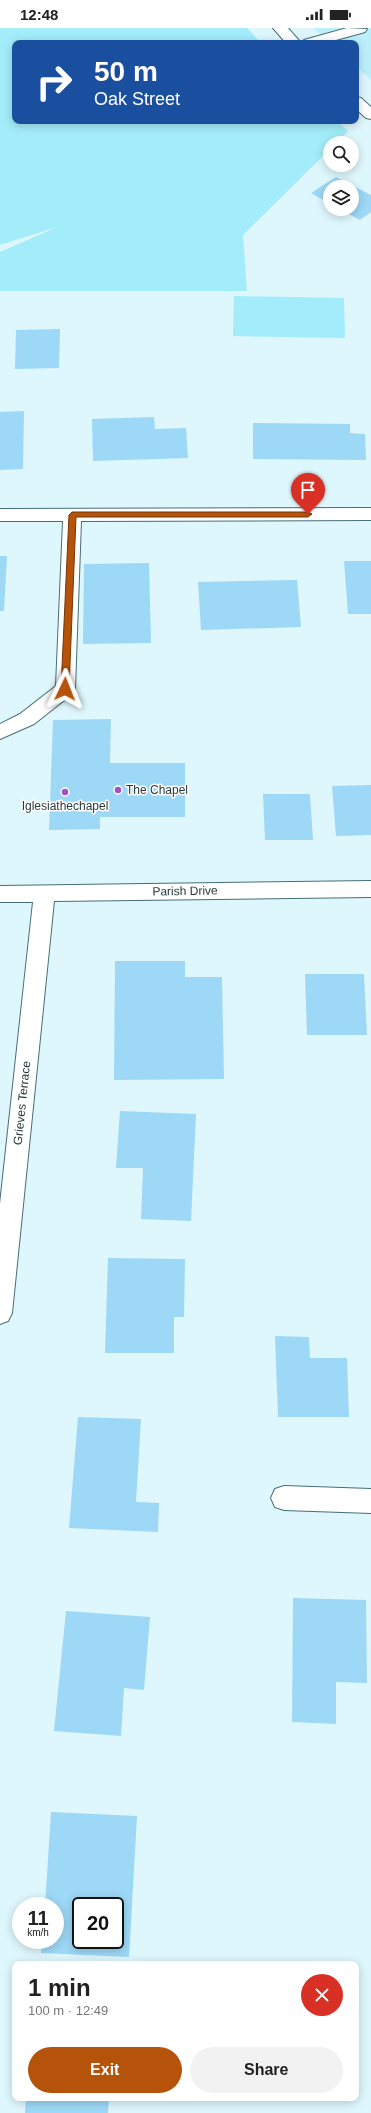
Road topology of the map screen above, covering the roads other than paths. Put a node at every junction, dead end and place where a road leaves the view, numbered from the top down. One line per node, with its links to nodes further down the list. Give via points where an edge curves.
1 (280, 28): 3 (street)
2 (364, 31): 4 (street)
3 (291, 40)
4 (323, 40)
5 (359, 104): 6 (street)
6 (371, 115)
7 (371, 514): 9 (street)
8 (0, 515): 9 (street)
9 (72, 515): 10 (street, via 65,689 27,718)
10 (0, 732)
11 (371, 889): 13 (street, Parish Drive)
12 (0, 894): 13 (street, Parish Drive)
13 (44, 894): 14 (street, Grieves Terrace)
14 (0, 1313)
15 (284, 1498): 16 (street)
16 (371, 1501)

